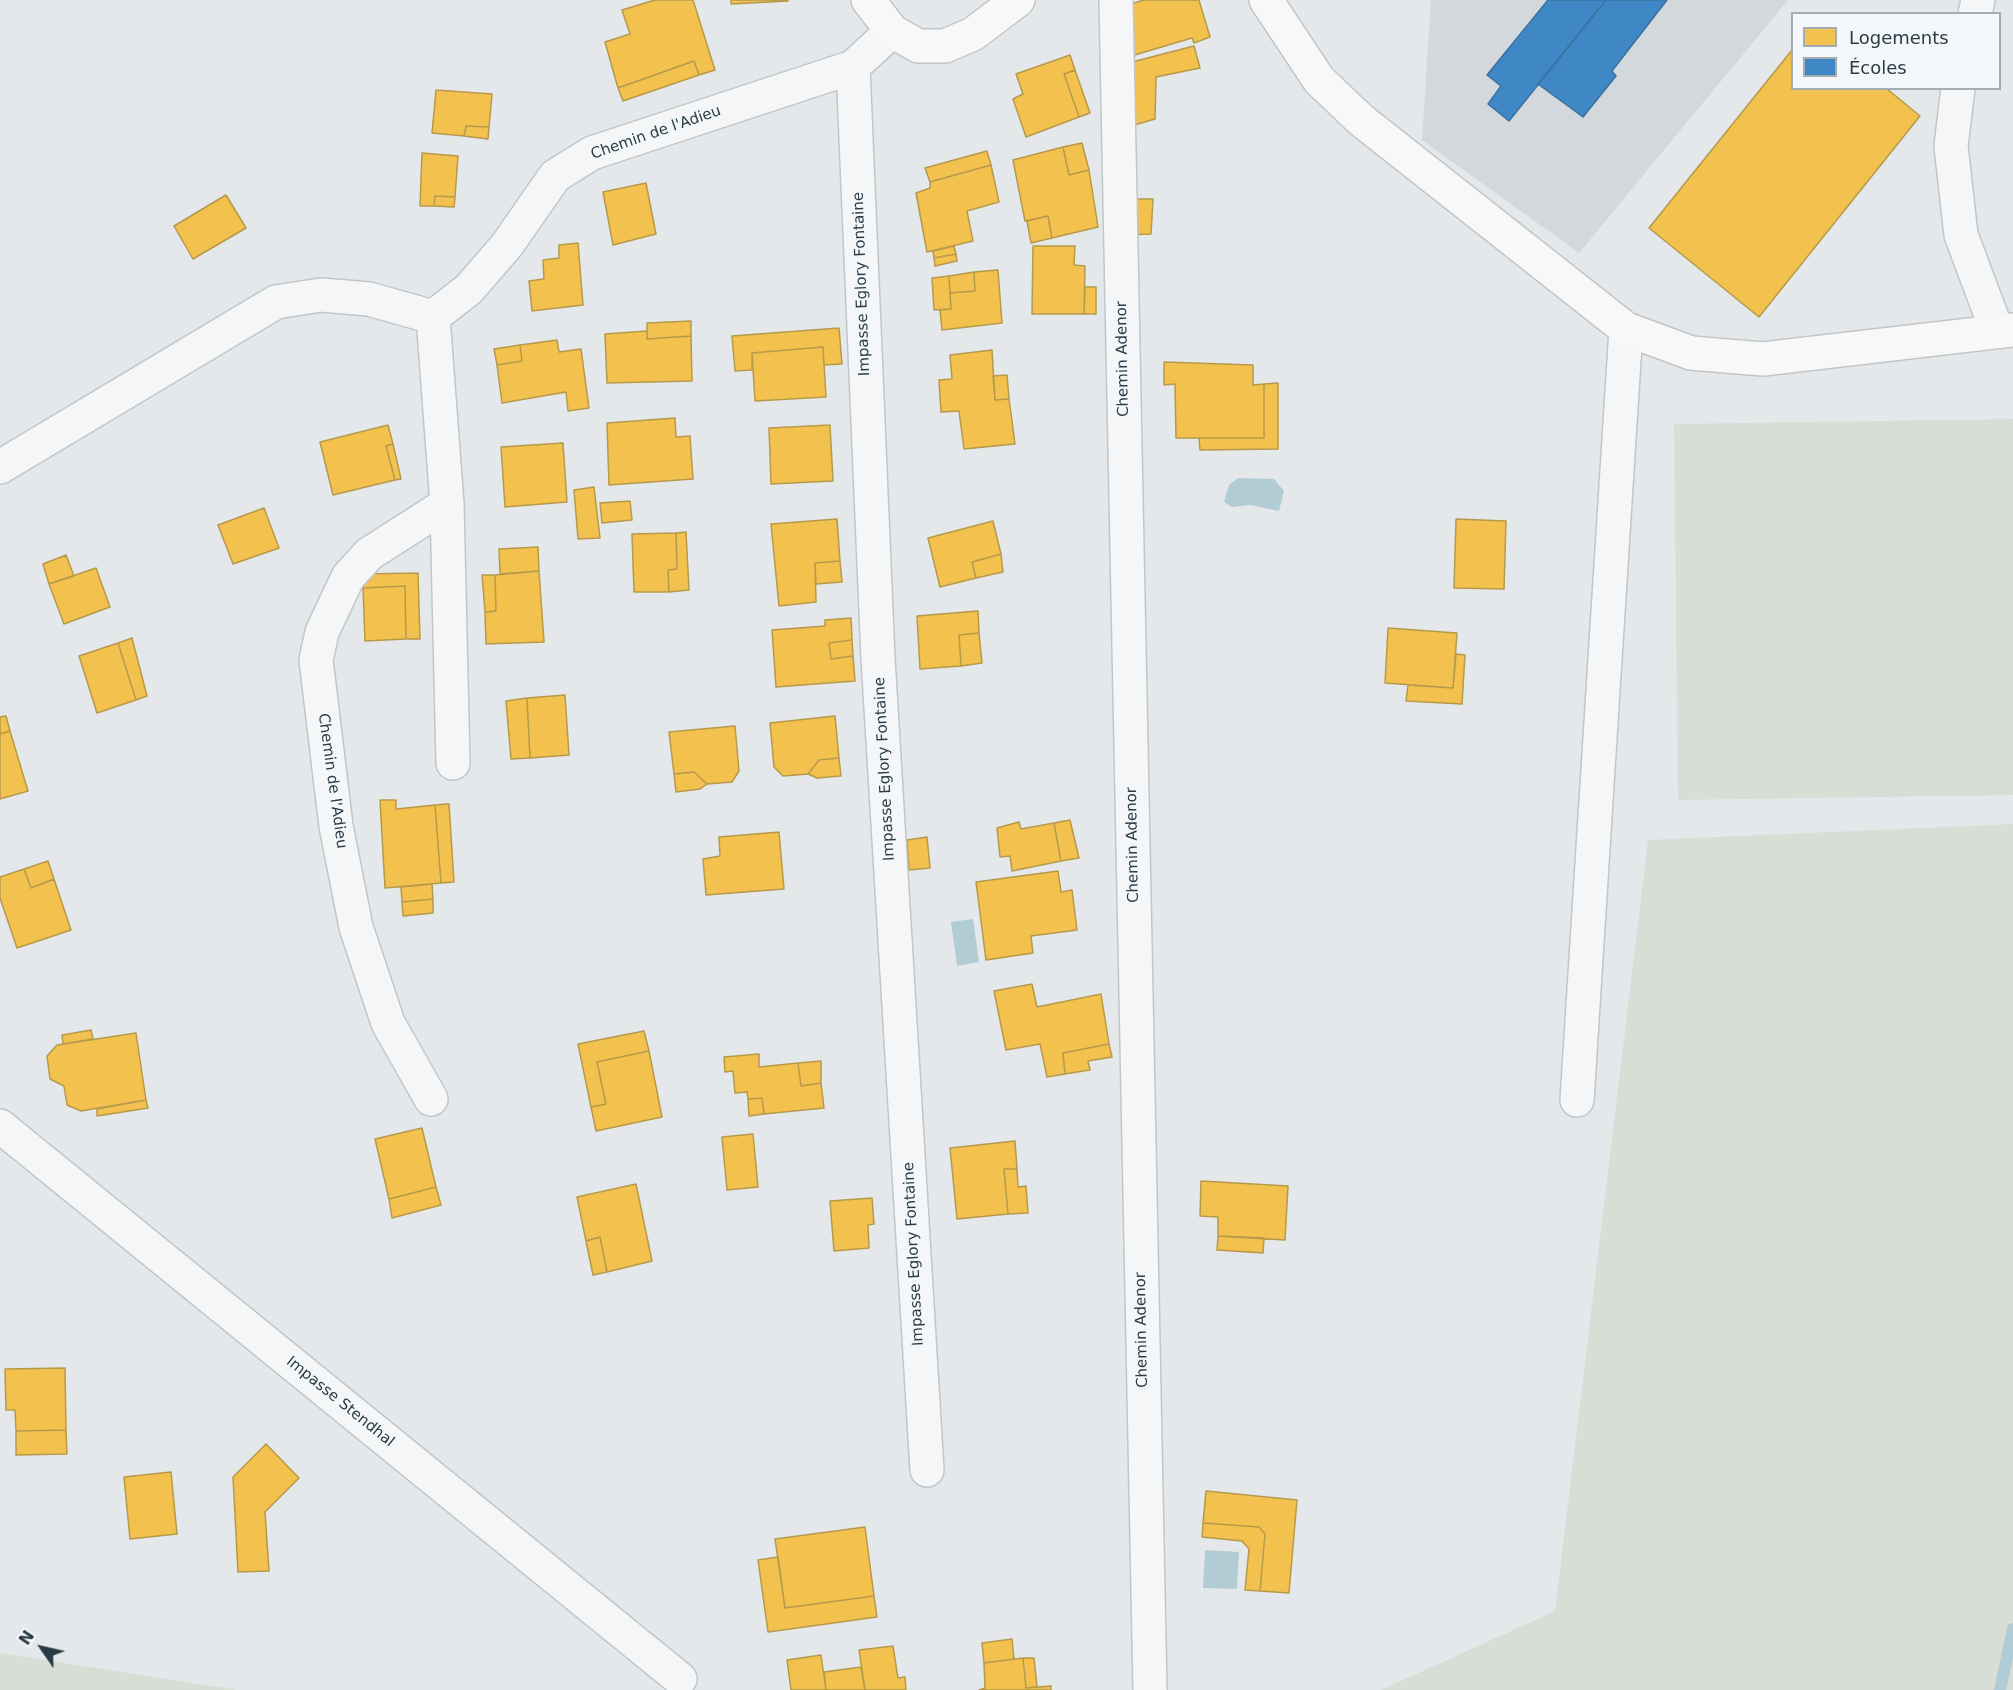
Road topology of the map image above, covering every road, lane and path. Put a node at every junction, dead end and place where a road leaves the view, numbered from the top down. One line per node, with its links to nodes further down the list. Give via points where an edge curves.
1 (868, 0): 5 (main road)
2 (1018, 0): 5 (main road, via 973,34 945,46 918,46)
3 (1116, 0): 19 (street, Chemin Adenor)
4 (1266, 0): 9 (main road, via 1319,80 1360,120)
5 (892, 31): 6 (street, Chemin de l'Adieu)
6 (853, 67): 8 (street, Chemin de l'Adieu, via 592,153 555,176 507,245 469,289); 17 (street, Impasse Eglory Fontaine, via 879,670)
7 (1958, 90): 10 (street, via 1951,146 1961,235)
8 (434, 317): 11 (street, via 369,299 321,295 276,302); 12 (street)
9 (1626, 329): 10 (main road, via 1691,353 1763,359); 15 (street)
10 (2005, 330)
11 (0, 467)
12 (447, 504): 13 (street); 14 (street, Chemin de l'Adieu, via 369,554 348,576 322,632 316,660 336,826 356,927 388,1023)
13 (453, 763)
14 (431, 1099)
15 (1577, 1100)
16 (0, 1126): 18 (street, Impasse Stendhal)
17 (927, 1470)
18 (680, 1679)
19 (1150, 1689)

